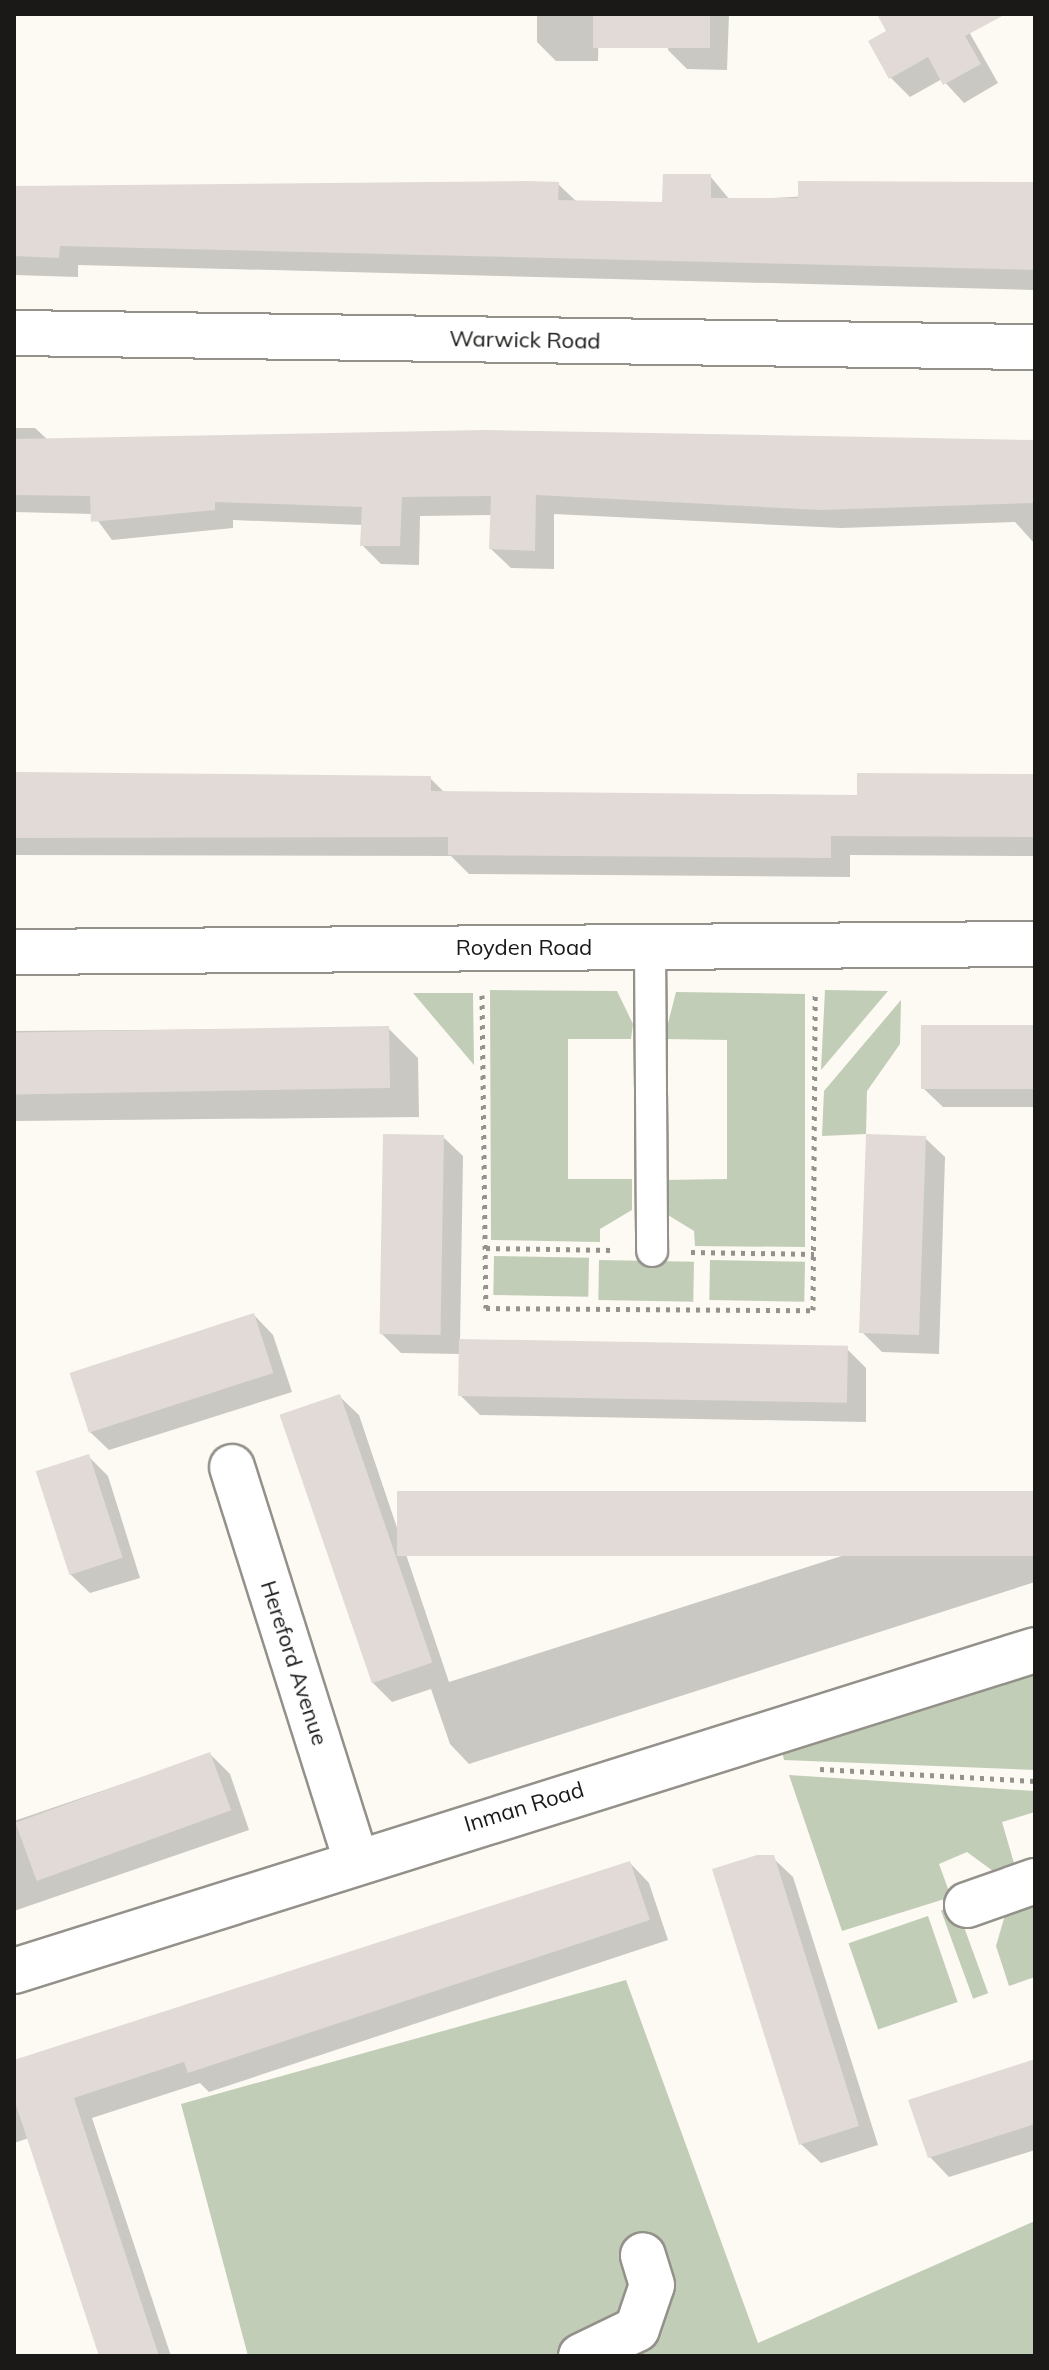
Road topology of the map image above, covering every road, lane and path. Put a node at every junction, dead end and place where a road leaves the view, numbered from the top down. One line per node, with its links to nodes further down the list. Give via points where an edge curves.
1 (14, 333): 2 (street, Warwick Road)
2 (1035, 347)
3 (1035, 944): 4 (street, Royden Road)
4 (650, 947): 5 (street, Royden Road); 6 (lane)
5 (14, 952)
6 (652, 1251)
7 (232, 1467): 11 (street, Hereford Avenue)
8 (1035, 1650): 9 (street, Inman Road)
9 (765, 1732): 10 (path, via 778,1767); 11 (street, Inman Road)
10 (1035, 1781)
11 (356, 1860): 14 (street, Inman Road)
12 (1035, 1881): 13 (street)
13 (967, 1905)
14 (14, 1971)
15 (643, 2255): 16 (street, via 652,2285 637,2329)
16 (581, 2356)

